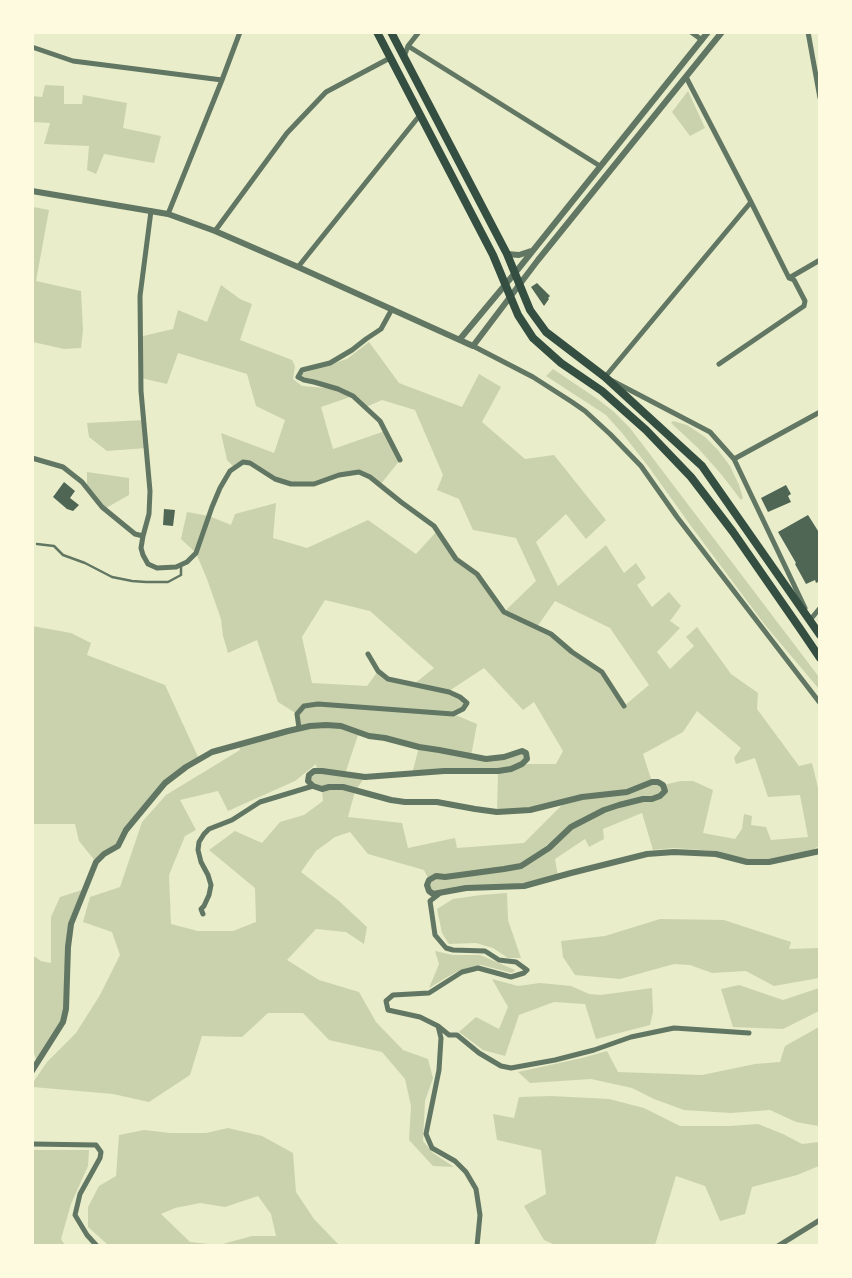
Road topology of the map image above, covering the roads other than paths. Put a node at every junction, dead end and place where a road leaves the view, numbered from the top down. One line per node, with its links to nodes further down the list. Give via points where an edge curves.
1 (240, 32): 15 (street)
2 (376, 32): 13 (main road)
3 (392, 32): 12 (main road)
4 (419, 32): 10 (street)
5 (691, 32): 9 (street)
6 (708, 32): 9 (street)
7 (722, 32): 14 (street)
8 (808, 32): 16 (street)
9 (702, 40): 18 (street)
10 (408, 46): 12 (street); 18 (street)
11 (32, 48): 15 (street, via 73,61)
12 (404, 56): 25 (main road)
13 (390, 58): 17 (main road); 23 (street, via 326,92 287,132)
14 (686, 77): 20 (street); 31 (street)
15 (222, 80): 22 (street)
16 (820, 98)
17 (420, 115): 27 (street); 30 (main road)
18 (600, 166): 24 (street)
19 (32, 191): 21 (street)
20 (752, 202): 29 (street); 37 (street)
21 (151, 211): 22 (street); 42 (street, via 140,296 141,391 150,491 149,514)
22 (168, 214): 23 (street)
23 (215, 231): 27 (street)
24 (534, 249): 25 (street, via 518,255); 28 (street)
25 (507, 254): 28 (main road)
26 (820, 260): 29 (street)
27 (298, 267): 33 (street)
28 (515, 273): 30 (street); 31 (main road)
29 (789, 278): 36 (street, via 794,280 805,301 804,306)
30 (506, 285): 32 (main road); 34 (street)
31 (520, 285): 32 (street); 37 (main road, via 530,310 546,332)
32 (511, 297): 35 (street); 49 (main road, via 533,338 561,363 602,391 691,476)
33 (392, 309): 34 (street); 41 (street, via 381,329 352,350 330,363 302,370 298,377 353,396 380,421)
34 (460, 339): 35 (street)
35 (473, 346): 50 (street, via 533,377 572,402 610,434 641,466)
36 (719, 364)
37 (606, 376): 40 (street, via 710,432); 46 (main road, via 702,466)
38 (820, 412): 40 (street)
39 (32, 458): 42 (street, via 63,467 82,482 102,507 134,534)
40 (734, 459): 46 (street)
41 (400, 460)
42 (142, 536): 44 (street, via 143,556 148,564 157,568)
43 (37, 544): 44 (lane, via 54,546 63,555 112,577 132,581 168,582 181,575)
44 (181, 565): 51 (street, via 196,553 220,488 230,471 243,462 291,484 314,484 359,472 434,526 456,559 477,574 504,612 551,634 602,672)
45 (820, 608): 46 (street)
46 (810, 620): 47 (main road)
47 (820, 635)
48 (368, 654): 52 (street, via 378,671 388,679 449,692 466,703 463,709 453,714 318,704 304,706 297,714)
49 (820, 658)
50 (820, 703)
51 (624, 706)
52 (299, 728): 53 (street, via 326,724 341,726 369,736 486,759 522,751 528,759 511,769 498,771 365,777 314,771 309,774 308,781); 59 (street, via 212,752 186,767 164,784 126,830 118,846 96,862 71,924 63,1022)
53 (313, 786): 55 (street, via 322,790 343,787 391,800 437,802 498,812 530,810 582,797 627,792 652,782 663,785 665,791 660,796 604,810 571,827 543,853 521,866 436,876 427,885 433,894); 56 (street, via 260,802 204,834 198,850 211,886 201,909)
54 (820, 851): 55 (street, via 769,862 747,862 716,854 646,854 524,886 466,888)
55 (439, 894): 57 (street, via 430,901 435,935 446,948 485,951 499,960 516,962 527,970 510,976 478,968 462,972 429,994 393,995 386,1001 388,1010 420,1017)
56 (203, 914)
57 (438, 1026): 58 (street, via 449,1035 457,1035 501,1066 511,1068 674,1028); 64 (street, via 441,1038 439,1070 426,1134 432,1148 455,1161 476,1189 480,1215)
58 (748, 1033)
59 (32, 1071)
60 (32, 1144): 63 (street, via 96,1145 101,1152 80,1194 75,1215)
61 (820, 1220): 62 (street)
62 (777, 1245)
63 (97, 1246)
64 (477, 1246)

